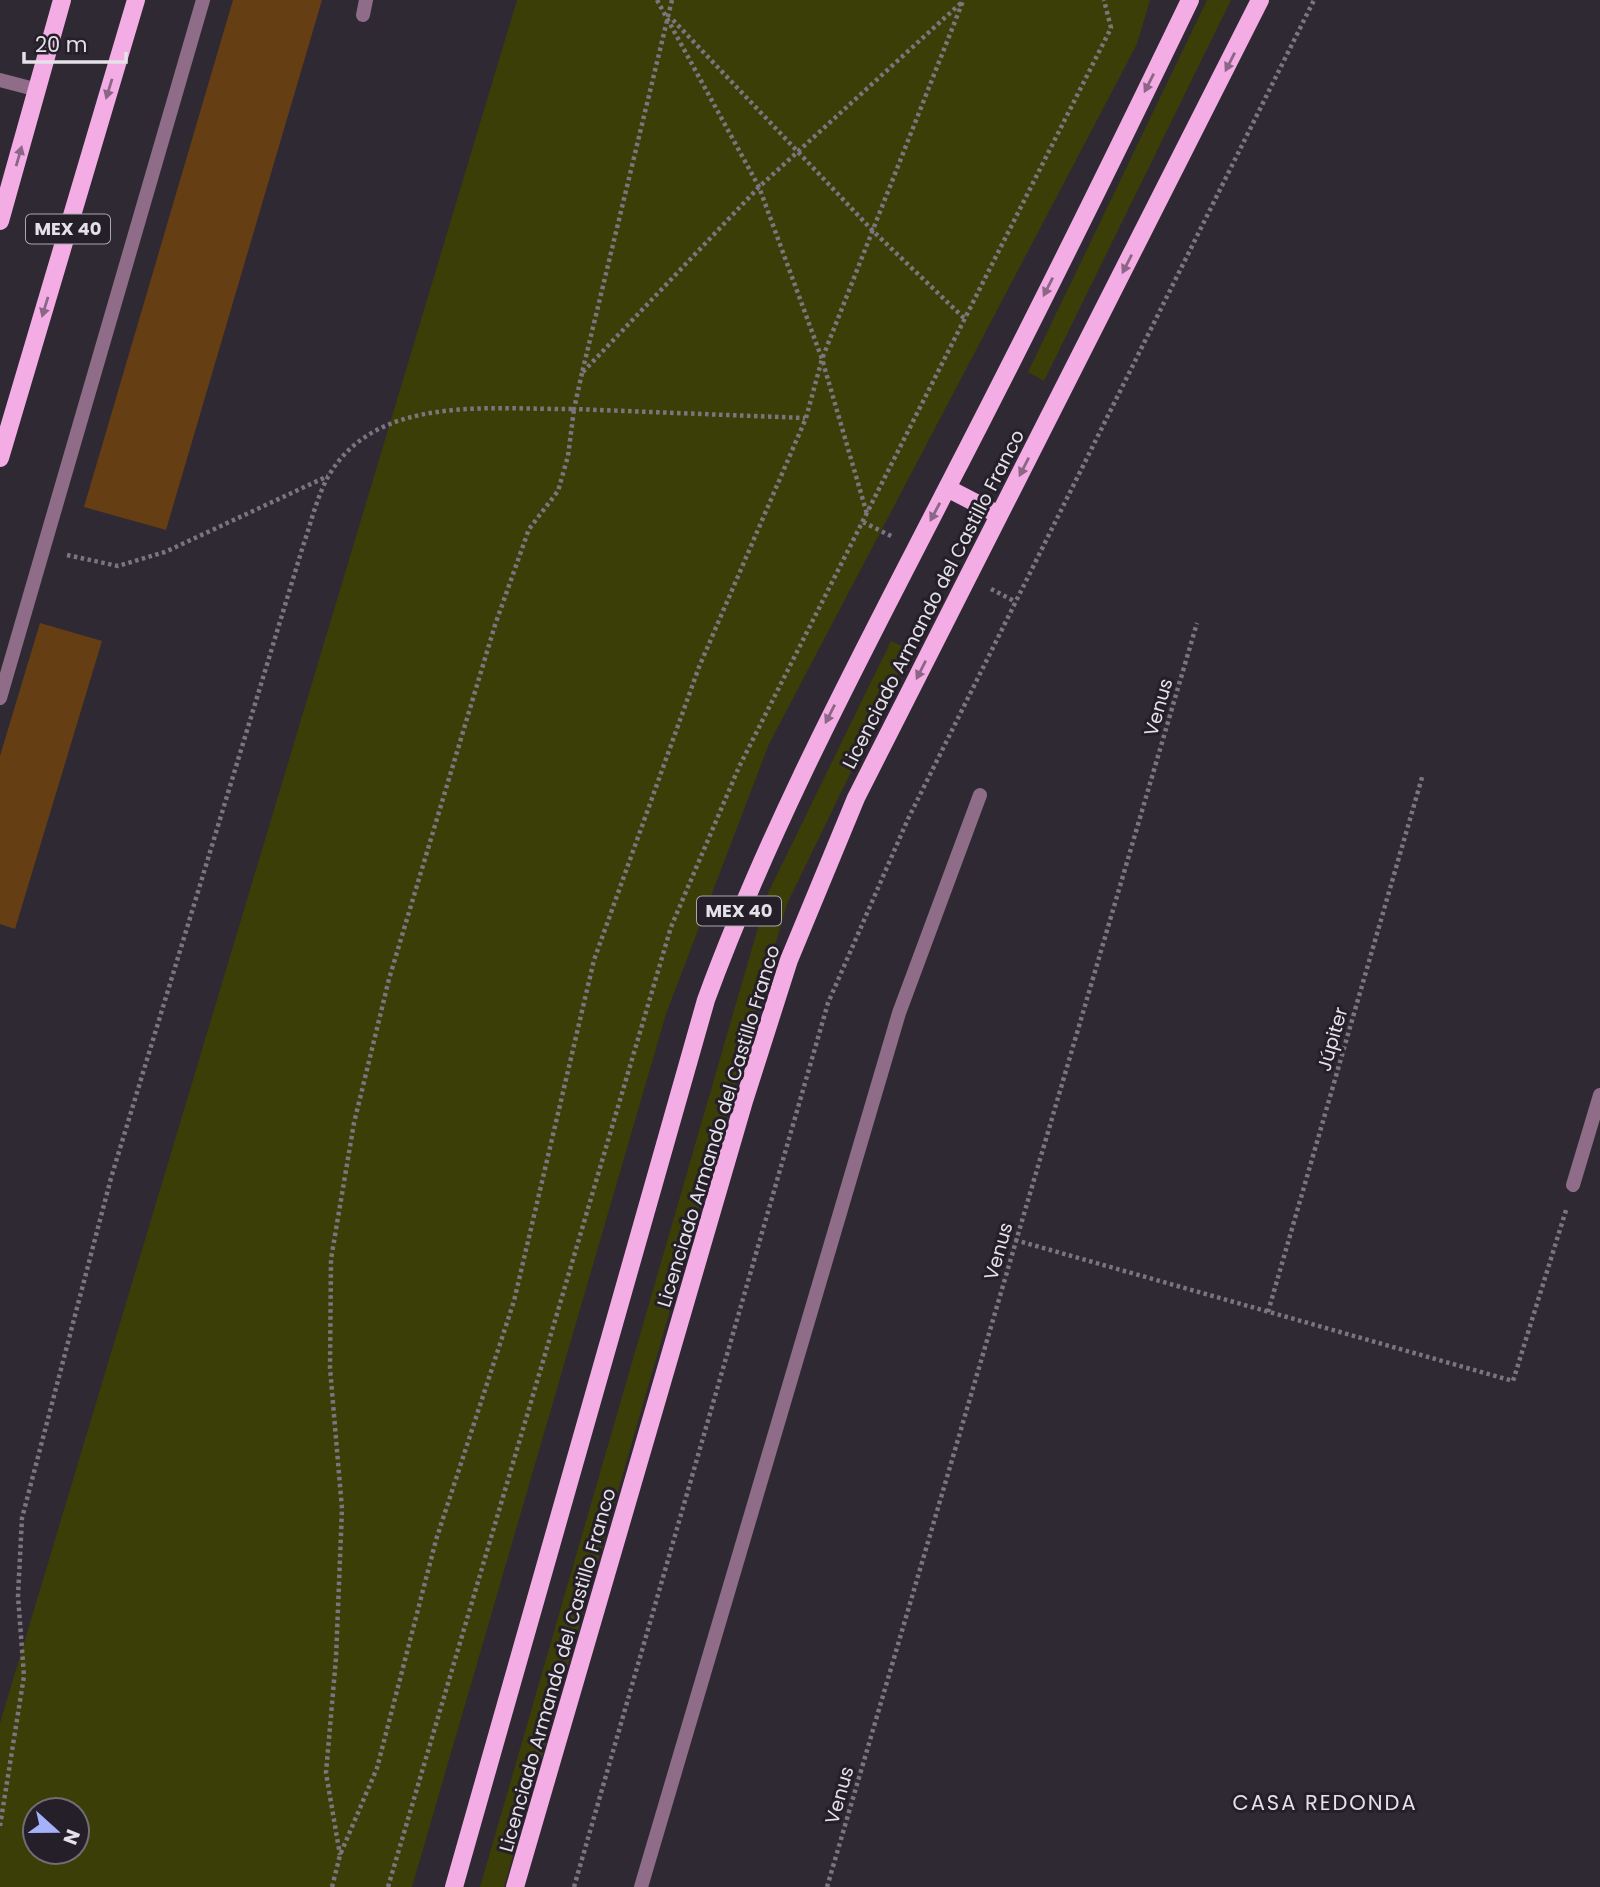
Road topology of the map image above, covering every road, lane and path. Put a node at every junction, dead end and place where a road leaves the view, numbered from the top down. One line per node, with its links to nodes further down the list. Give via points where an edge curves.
1 (62, 0): 14 (main road, MEX 40)
2 (136, 0): 24 (main road, MEX 40, one-way to 24)
3 (203, 0): 29 (street)
4 (366, 0): 12 (street)
5 (657, 0): 11 (path)
6 (672, 0): 11 (path)
7 (1190, 0): 26 (main road, Licenciado Armando del Castillo Franco / MEX 40, one-way to 26)
8 (1260, 0): 28 (main road, Licenciado Armando del Castillo Franco, one-way to 28)
9 (1314, 0): 43 (path, via 908,819 836,983)
10 (963, 1): 15 (path); 18 (path)
11 (668, 14): 15 (path); 16 (path); 21 (path)
12 (363, 15)
13 (0, 80): 14 (street)
14 (38, 90): 17 (main road, MEX 40, one-way to 14)
15 (798, 152): 16 (path); 18 (path)
16 (758, 187): 20 (path); 21 (path)
17 (0, 221)
18 (873, 231): 19 (path); 20 (path)
19 (965, 319)
20 (822, 359): 23 (path); 27 (path)
21 (582, 373): 22 (path)
22 (574, 409): 23 (path); 25 (path, via 417,414 361,437); 39 (path, via 558,491 530,529 495,625 388,979 354,1124 331,1259 330,1368 342,1509 337,1657 326,1773)
23 (806, 418): 39 (path, via 699,667 594,960 514,1301 436,1540 377,1768)
24 (0, 458)
25 (329, 476): 29 (path, via 165,552 118,566); 38 (path, via 303,546 111,1178 22,1518 18,1597 24,1676)
26 (947, 488): 28 (main road); 41 (main road, Licenciado Armando del Castillo Franco / MEX 40, one-way to 41, via 795,785 741,905 706,1000)
27 (867, 514)
28 (999, 515): 42 (main road, Licenciado Armando del Castillo Franco, one-way to 42, via 856,797 789,960)
29 (43, 549): 31 (street)
30 (1197, 624): 36 (path, Venus)
31 (0, 698)
32 (1423, 774): 37 (path, Júpiter)
33 (979, 795): 44 (street, via 899,1013)
34 (1600, 1095): 35 (street)
35 (1573, 1185): 37 (path, via 1513,1381)
36 (1015, 1240): 37 (path); 45 (path, Venus)
37 (1268, 1312)
38 (0, 1826)
39 (340, 1855): 40 (path)
40 (332, 1887)
41 (454, 1887)
42 (515, 1887)
43 (574, 1887)
44 (641, 1887)
45 (827, 1887)

